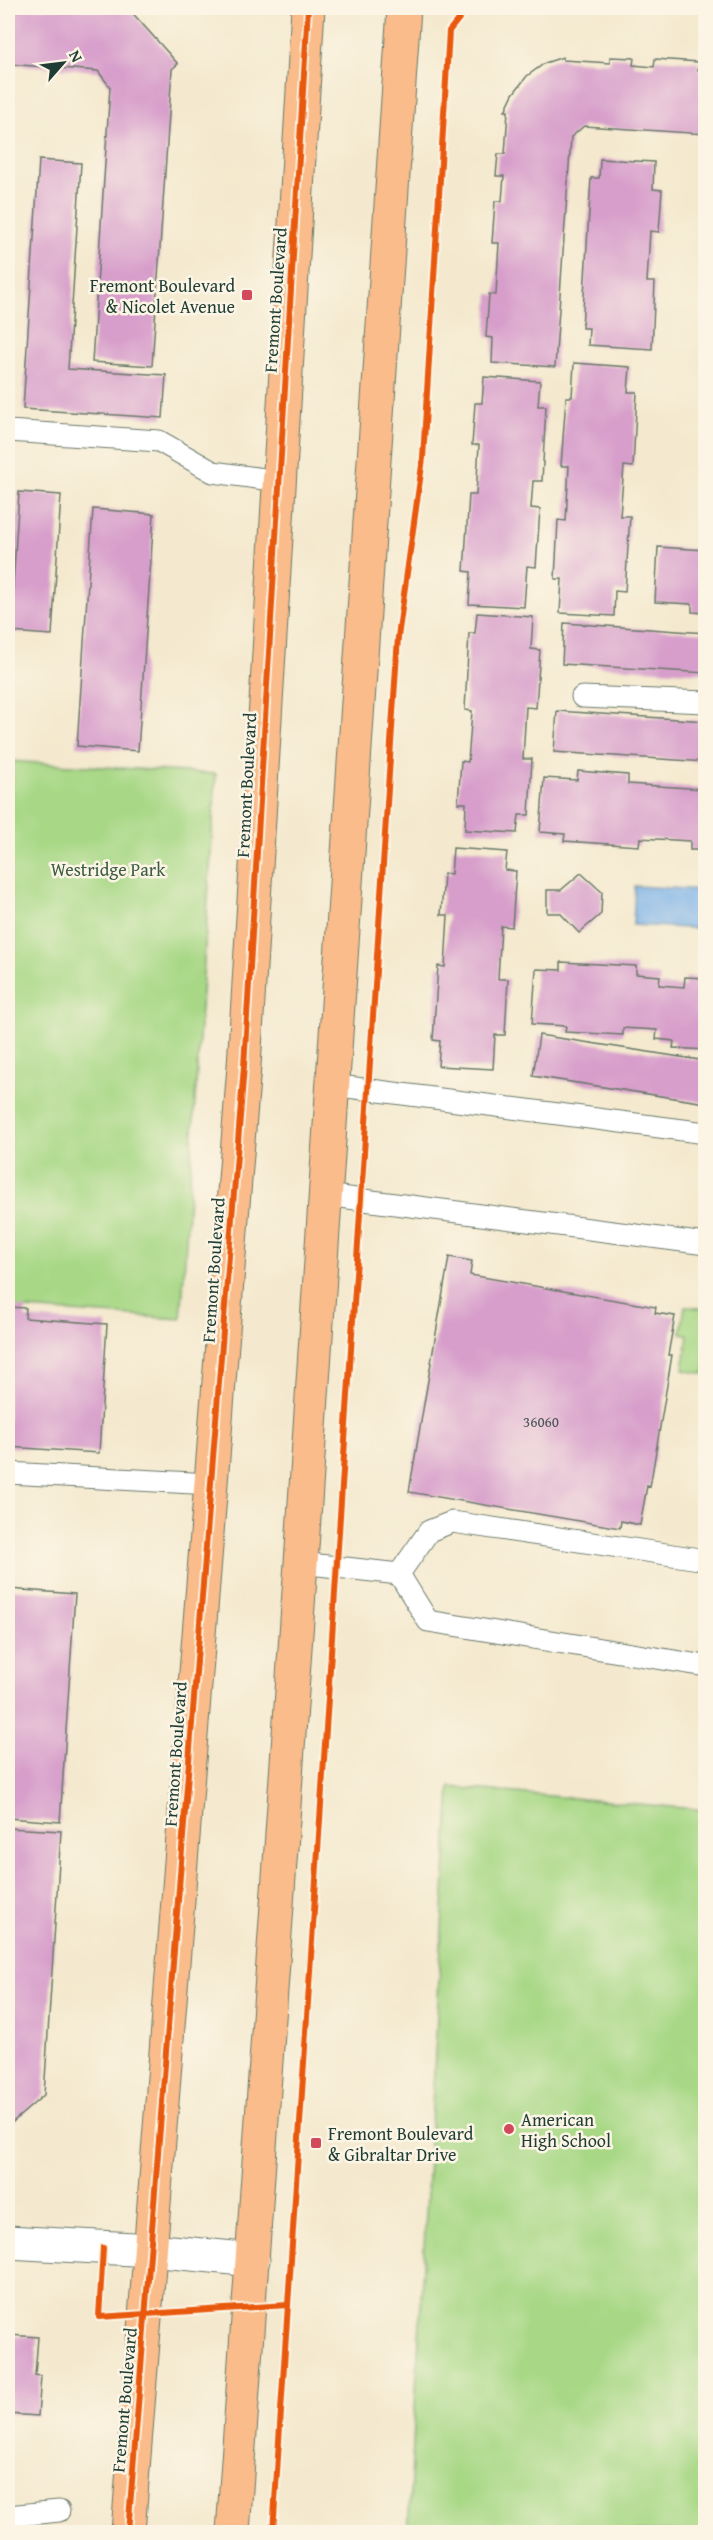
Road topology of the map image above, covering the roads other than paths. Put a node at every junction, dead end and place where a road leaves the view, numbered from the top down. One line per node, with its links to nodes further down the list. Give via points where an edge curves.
1 (308, 8): 4 (main road, Fremont Boulevard)
2 (404, 8): 7 (main road)
3 (8, 431): 4 (lane, via 159,441 213,472)
4 (279, 481): 12 (main road, Fremont Boulevard, via 244,1066)
5 (582, 697): 6 (lane)
6 (705, 702)
7 (333, 1085): 8 (lane); 9 (main road)
8 (705, 1133)
9 (325, 1195): 10 (lane); 14 (main road)
10 (705, 1244)
11 (8, 1473): 12 (lane)
12 (211, 1484): 18 (main road, Fremont Boulevard)
13 (705, 1560): 15 (lane, via 452,1522 429,1531)
14 (301, 1563): 15 (lane); 19 (main road)
15 (399, 1574): 16 (lane, via 428,1621)
16 (705, 1666)
17 (8, 2242): 18 (street)
18 (151, 2250): 19 (street); 22 (main road, Fremont Boulevard)
19 (253, 2260): 23 (main road)
20 (59, 2511): 21 (lane)
21 (8, 2516)
22 (128, 2532)
23 (233, 2532)

